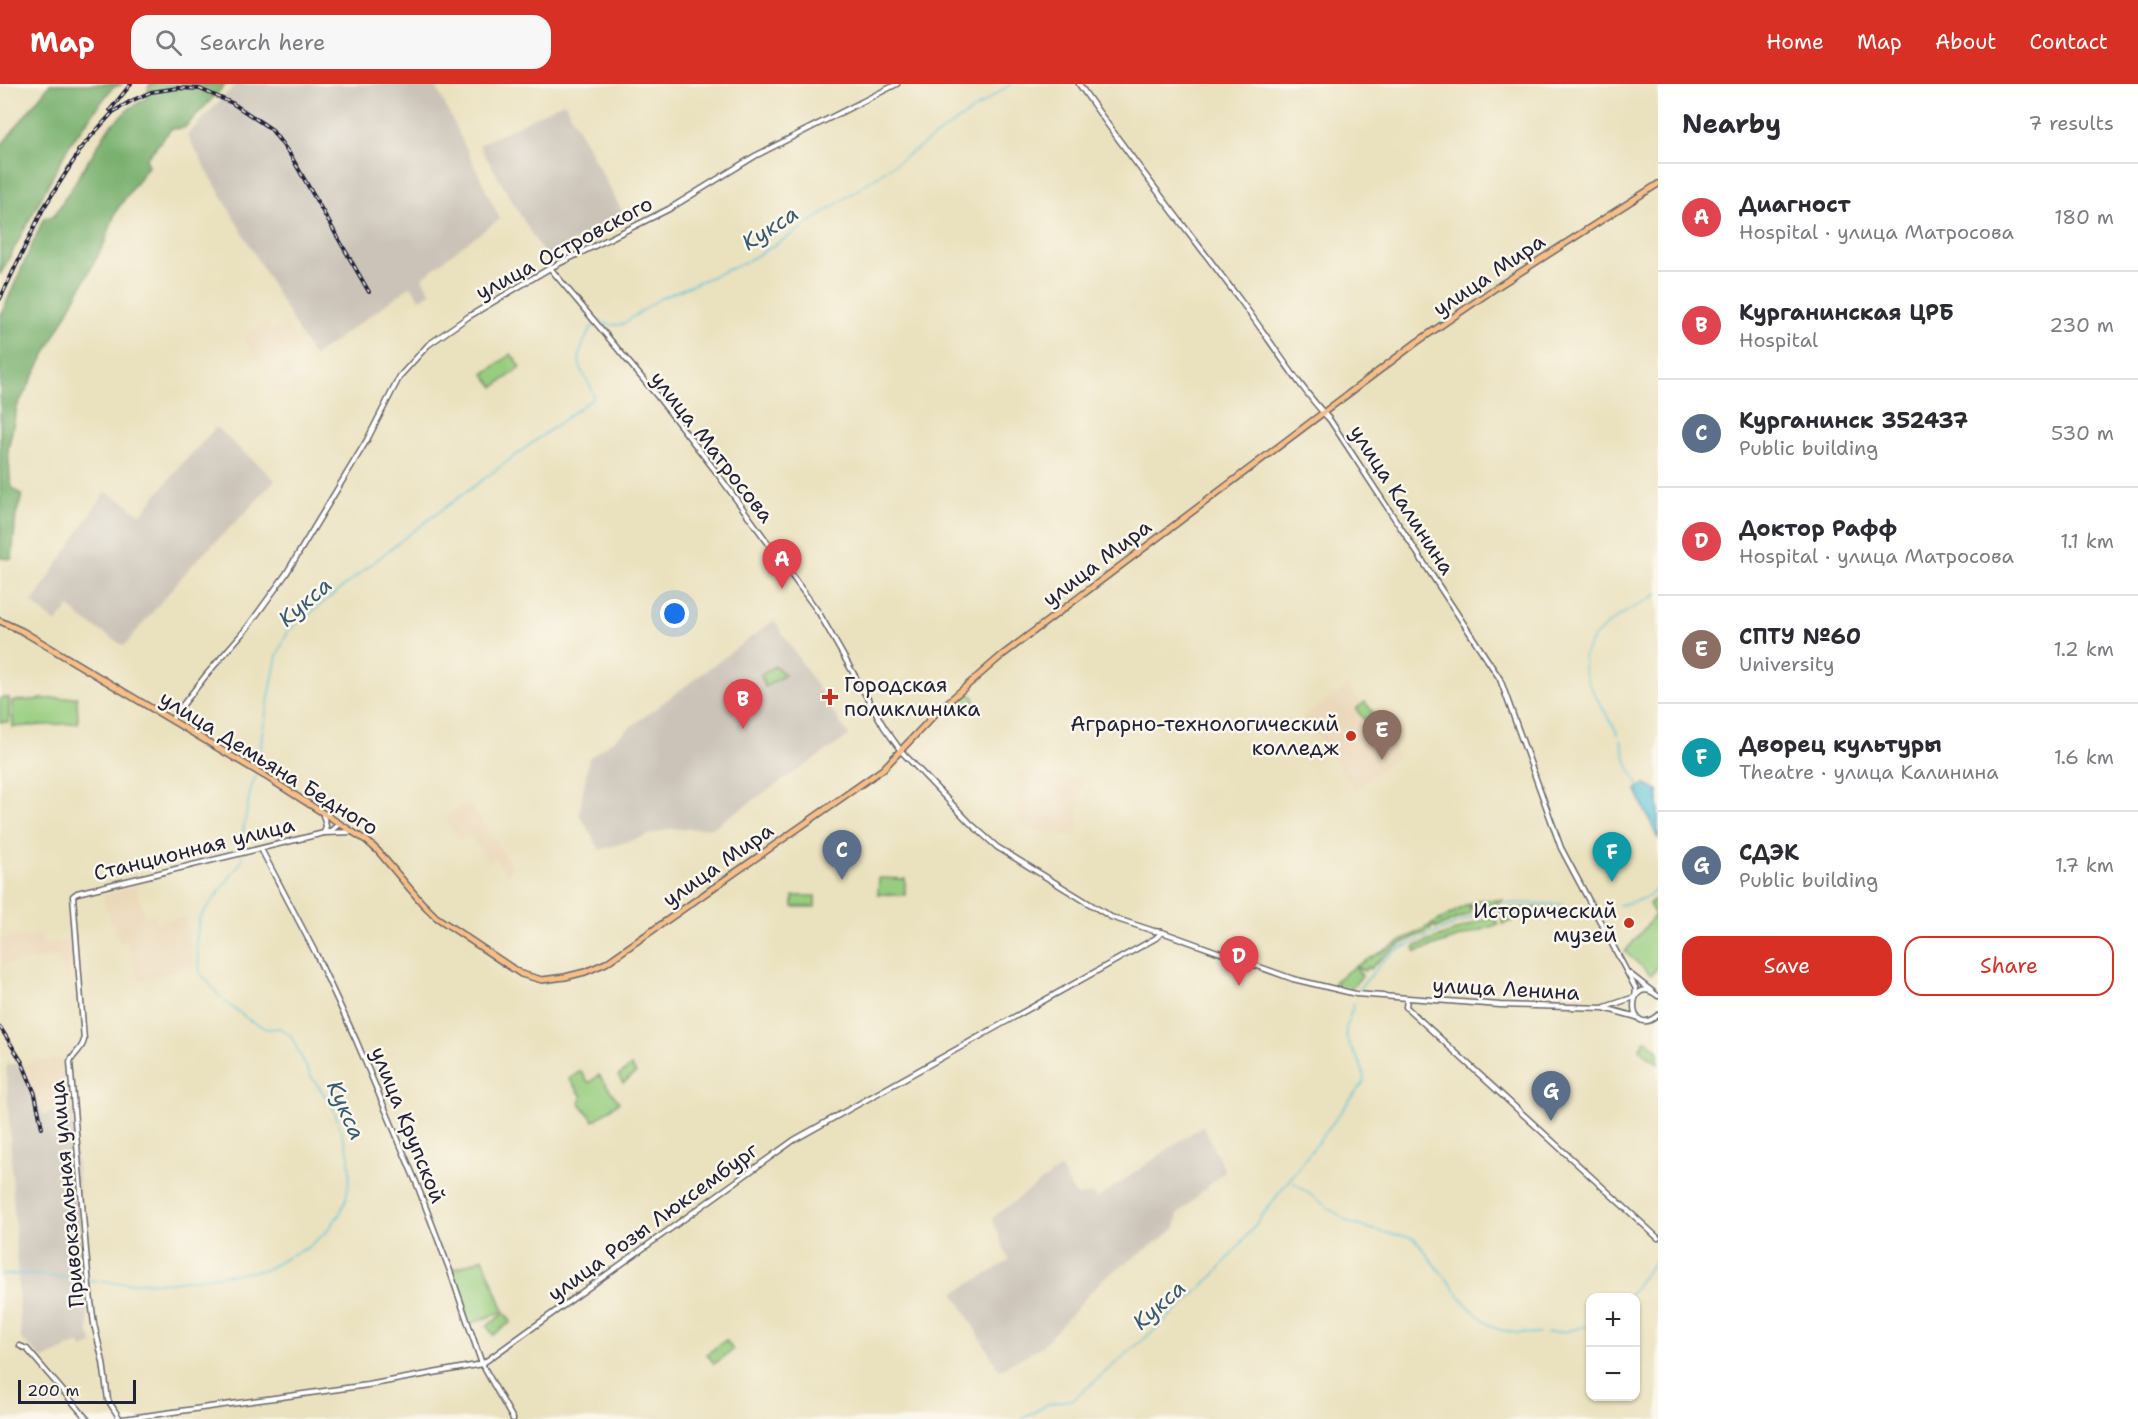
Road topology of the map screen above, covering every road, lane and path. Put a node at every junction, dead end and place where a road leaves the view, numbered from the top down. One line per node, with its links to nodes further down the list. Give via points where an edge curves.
1 (897, 84): 4 (street, улица Островского, via 755,156 669,209)
2 (1079, 84): 5 (street, улица Калинина, via 1139,170)
3 (1658, 184): 5 (main road, улица Мира, via 1494,289)
4 (550, 268): 7 (street, улица Островского, via 441,335 410,364 286,574); 8 (street, улица Матросова, via 658,397 819,613)
5 (1324, 412): 8 (main road, улица Мира, via 1001,656 940,709); 16 (street, улица Калинина, via 1500,679 1561,848)
6 (0, 621): 7 (main road, улица Демьяна Бедного)
7 (171, 721): 9 (main road, улица Демьяна Бедного)
8 (901, 751): 15 (street, улица Матросова, via 997,847 1111,917); 17 (main road, улица Мира, via 882,769 606,963)
9 (322, 812): 10 (main road, улица Демьяна Бедного); 12 (street, Станционная улица)
10 (340, 823): 11 (main road, улица Демьяна Бедного); 12 (street, Станционная улица)
11 (354, 832): 12 (street, Станционная улица); 17 (main road, улица Демьяна Бедного, via 378,851 422,903 455,931 521,974 542,980)
12 (324, 833): 13 (street, Станционная улица)
13 (261, 849): 14 (street, Станционная улица); 26 (street, улица Крупской, via 316,954 393,1124)
14 (73, 896): 28 (street, Привокзальная улица, via 84,1040 70,1062 88,1281 108,1400)
15 (1162, 932): 20 (street, улица Матросова, via 1293,980 1363,996); 26 (street, улица Розы Люксембург, via 794,1140)
16 (1630, 974): 18 (street, улица Калинина); 19 (street, улица Калинина)
17 (565, 977)
18 (1657, 996): 19 (street, улица Ленина, via 1645,991)
19 (1635, 997): 21 (street, улица Ленина); 23 (street, улица Калинина, via 1632,1006)
20 (1407, 999): 21 (street, улица Ленина); 24 (street, via 1406,1006)
21 (1604, 1008): 23 (street, улица Ленина)
22 (1658, 1015): 23 (street, via 1648,1020)
23 (1637, 1017)
24 (1658, 1238)
25 (20, 1346): 27 (street, via 27,1349)
26 (482, 1364): 28 (street, улица Розы Люксембург, via 368,1385); 29 (street, улица Крупской)
27 (87, 1419)
28 (122, 1419)
29 (513, 1419)

